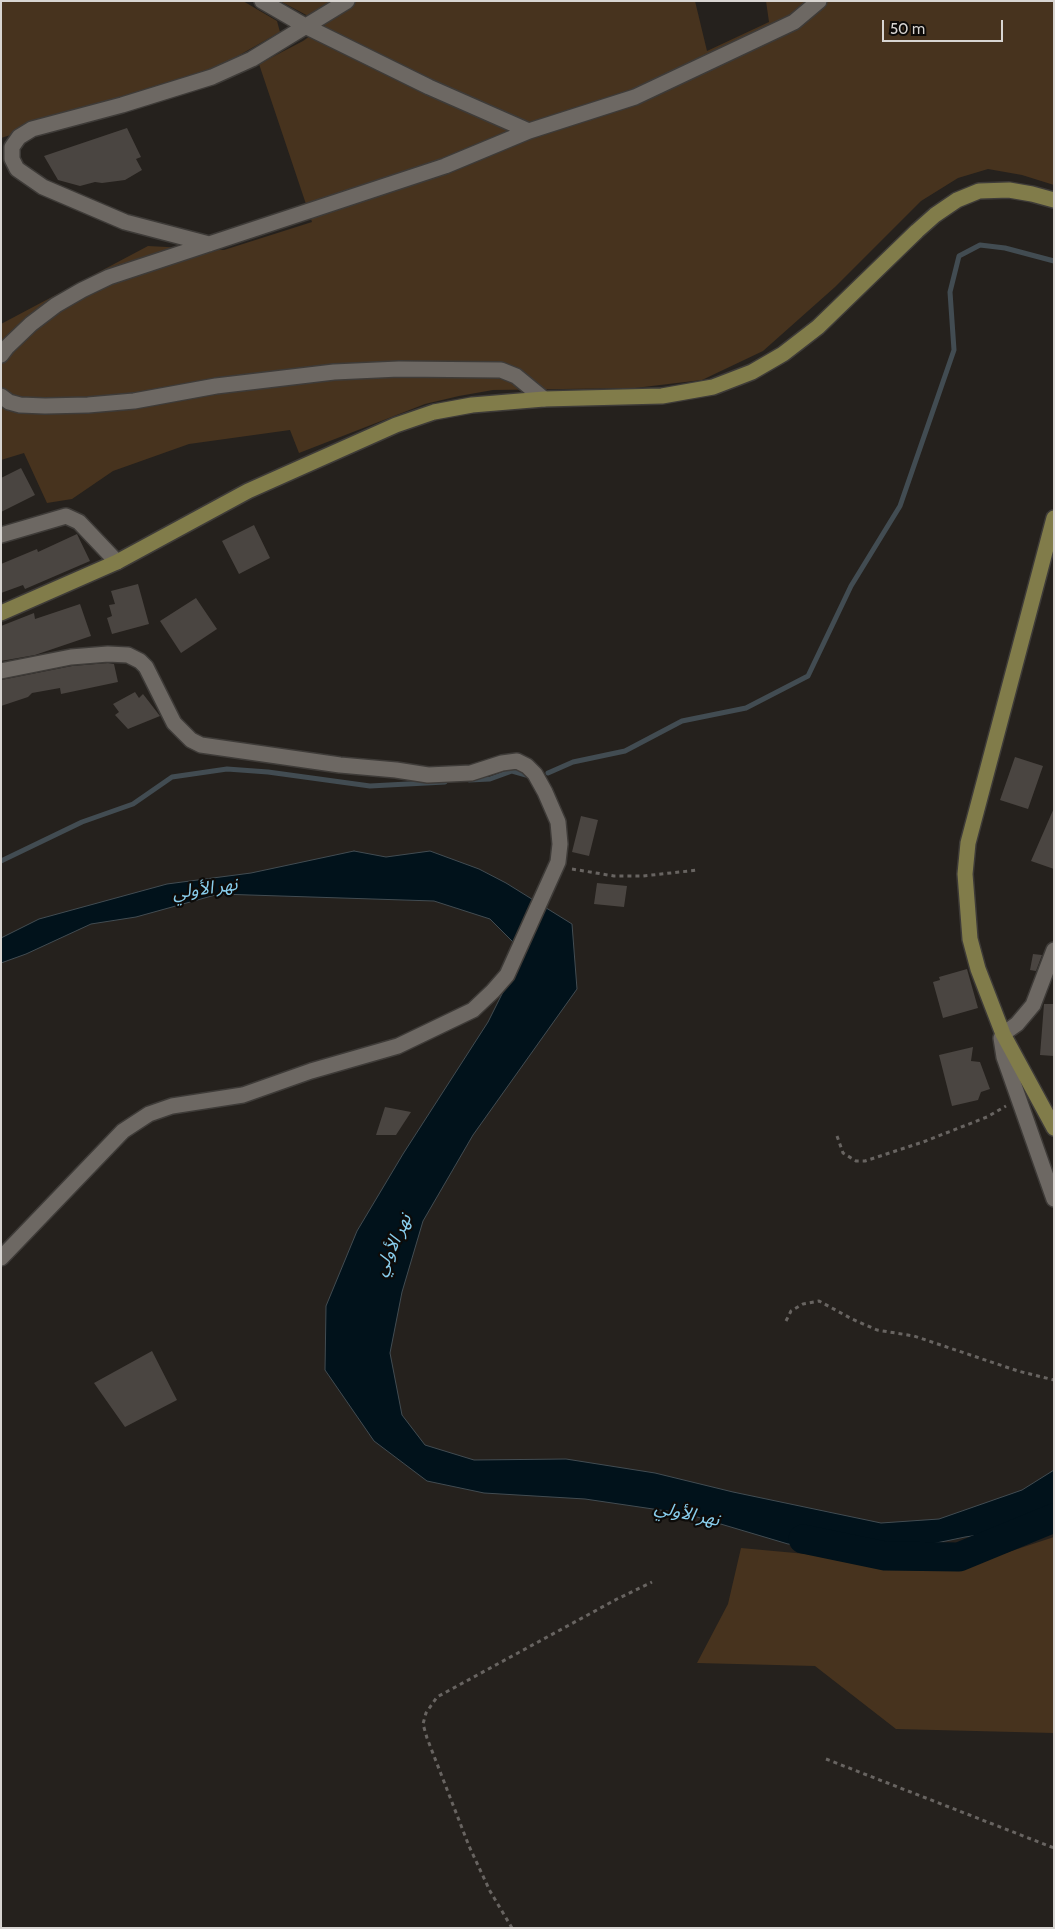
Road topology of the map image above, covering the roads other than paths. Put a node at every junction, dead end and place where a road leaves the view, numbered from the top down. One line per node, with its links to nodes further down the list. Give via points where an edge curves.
1 (262, 1): 4 (street)
2 (347, 1): 4 (street)
3 (819, 1): 5 (street, via 794,22 644,92)
4 (307, 27): 5 (street); 7 (street, via 252,60 212,77 32,129 19,137 12,147 12,159 17,169 43,187 125,222)
5 (528, 132): 7 (street, via 445,166)
6 (1054, 200): 10 (main road, via 1009,190 979,191 957,200 935,214 818,327 783,354 752,372 713,387 662,396)
7 (209, 244): 8 (street, via 118,274 82,290 31,324)
8 (1, 355)
9 (1, 396): 10 (street, via 20,405 88,405 334,372 399,369 501,370 516,376)
10 (544, 400): 13 (main road, via 472,405 434,412 396,425 248,491)
11 (1054, 518): 17 (main road, via 970,835 965,874 970,939)
12 (1, 535): 13 (street, via 66,516 79,522)
13 (117, 562): 14 (main road)
14 (1, 613)
15 (1, 671): 20 (street, via 71,657 128,655 146,667 174,723 200,746 428,775 470,773 517,760 535,774 558,822 560,853 507,975 472,1010 398,1046 243,1095 172,1106 142,1118 123,1132)
16 (1054, 950): 17 (street, via 1033,1005 1017,1024)
17 (1003, 1034): 18 (main road); 19 (street, via 1001,1044)
18 (1054, 1128)
19 (1054, 1199)
20 (1, 1258)

